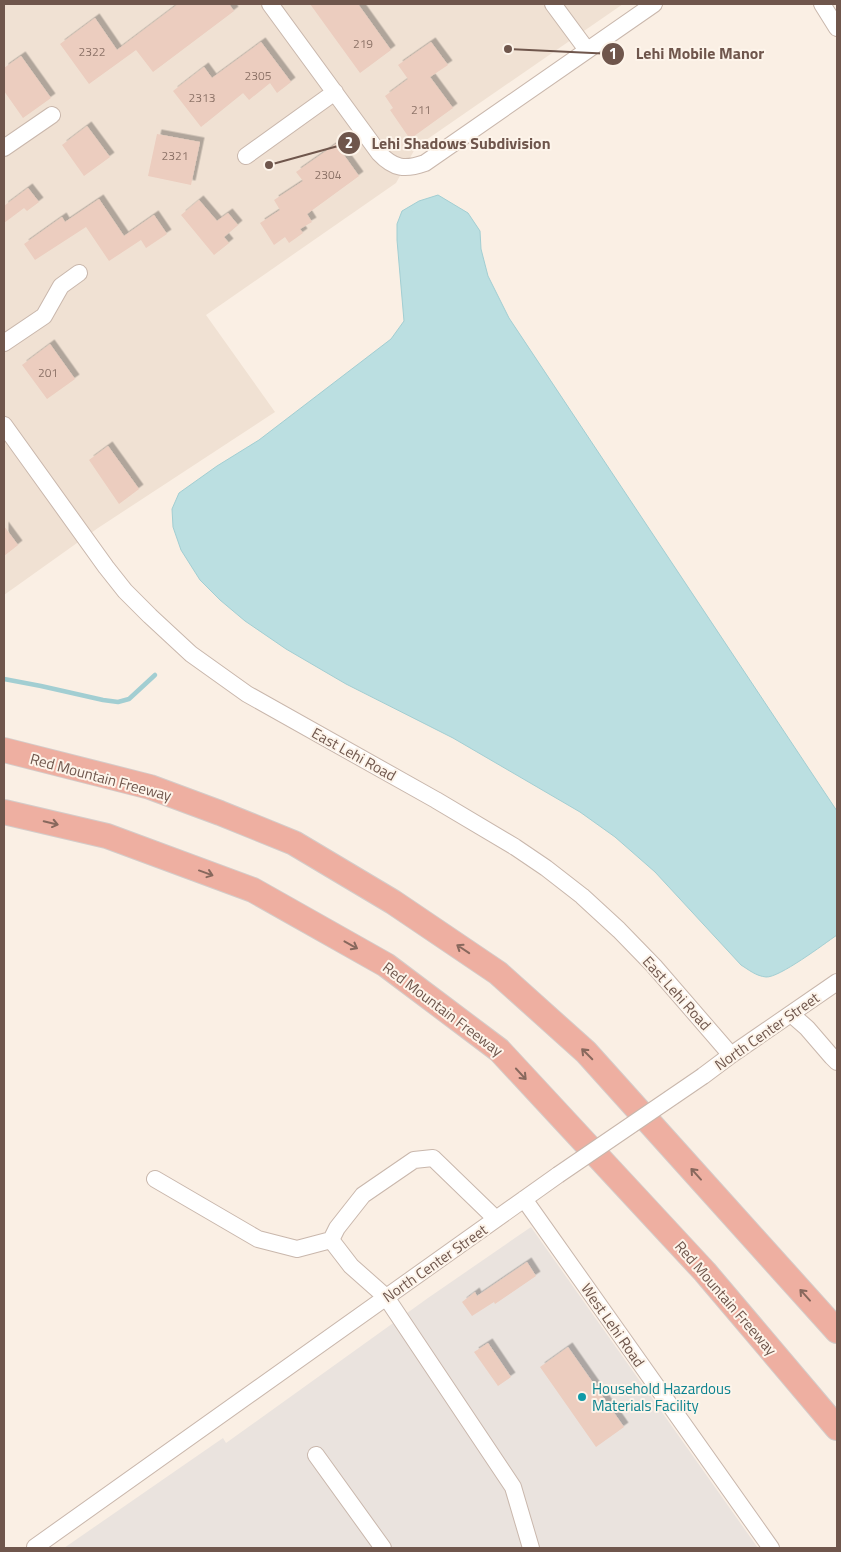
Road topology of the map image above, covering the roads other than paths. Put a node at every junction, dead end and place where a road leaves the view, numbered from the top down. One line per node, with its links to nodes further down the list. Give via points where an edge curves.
1 (270, 4): 7 (street)
2 (553, 4): 6 (street)
3 (654, 4): 6 (street)
4 (822, 4): 5 (street)
5 (837, 28)
6 (587, 50): 7 (street, via 425,163 413,167 400,167 387,161)
7 (335, 92): 10 (street)
8 (52, 115): 9 (street)
9 (4, 148)
10 (246, 156)
11 (79, 273): 12 (street, via 60,286 44,316)
12 (4, 343)
13 (4, 425): 18 (street, East Lehi Road, via 125,591 191,654 247,694 436,800 546,868 619,930)
14 (4, 750): 25 (highway, Red Mountain Freeway, one-way to 14, via 586,1052 498,973 393,902 294,843 150,788)
15 (4, 812): 26 (highway, Red Mountain Freeway, one-way to 26, via 107,836 253,890 386,964 499,1050 705,1272)
16 (837, 982): 17 (street, North Center Street)
17 (791, 1014): 18 (street, North Center Street); 19 (street)
18 (731, 1055): 21 (street, North Center Street, bridge)
19 (837, 1062)
20 (155, 1179): 23 (street, via 258,1239 297,1249)
21 (524, 1199): 22 (street, North Center Street); 31 (street, West Lehi Road)
22 (496, 1220): 23 (street, via 433,1158 414,1160 363,1195); 24 (street, North Center Street)
23 (331, 1240): 24 (street, via 351,1266)
24 (386, 1297): 28 (street, North Center Street); 30 (street, via 513,1488)
25 (837, 1331)
26 (837, 1428)
27 (316, 1455): 29 (street)
28 (36, 1548)
29 (383, 1548)
30 (531, 1548)
31 (771, 1548)

